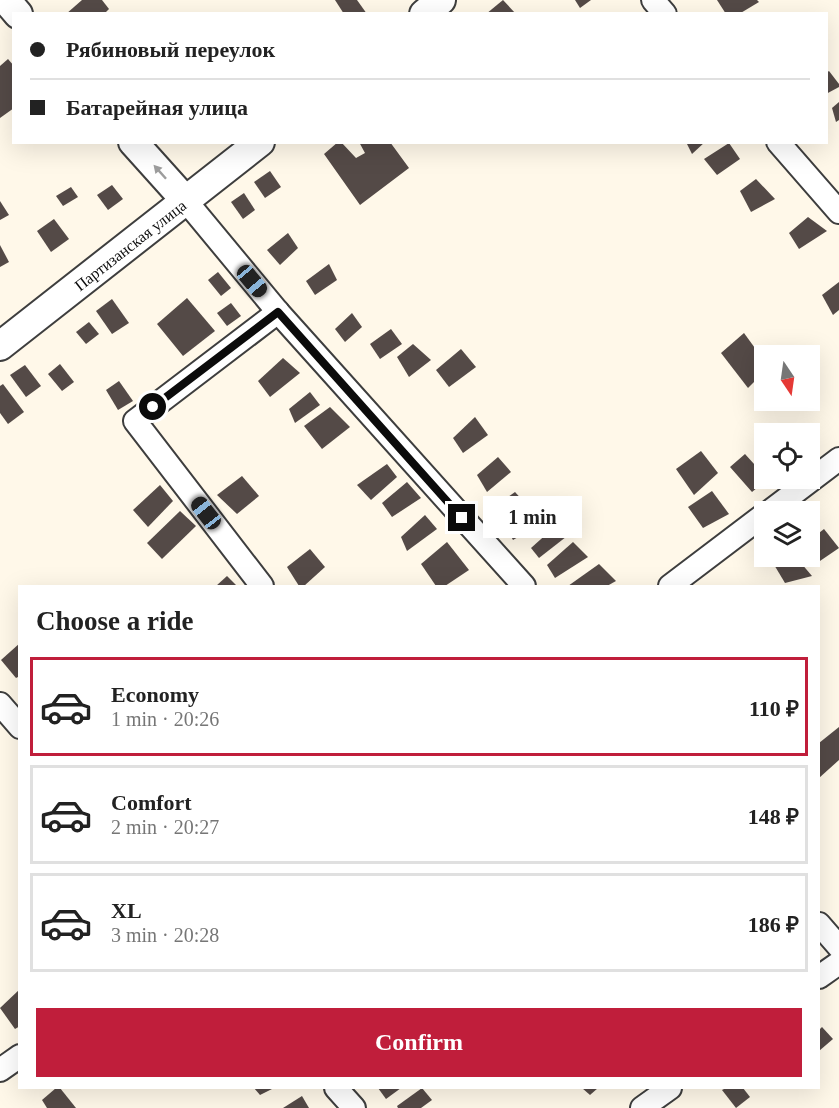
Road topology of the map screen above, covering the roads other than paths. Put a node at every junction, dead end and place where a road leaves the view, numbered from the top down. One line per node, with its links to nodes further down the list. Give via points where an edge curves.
1 (6, 0): 4 (street)
2 (441, 0): 5 (street)
3 (654, 0): 6 (street)
4 (16, 12)
5 (426, 12)
6 (663, 12)
7 (135, 144): 10 (street, one-way to 7)
8 (257, 144): 10 (street, Партизанская улица)
9 (780, 144): 11 (street)
10 (186, 201): 12 (street); 13 (street, Партизанская улица)
11 (839, 212)
12 (278, 312): 17 (street, via 135,421); 18 (street)
13 (0, 346)
14 (839, 459): 15 (street)
15 (784, 501)
16 (754, 522): 19 (street)
17 (261, 585)
18 (523, 585)
19 (671, 585)
20 (0, 704): 21 (street)
21 (18, 725)
22 (820, 925): 23 (street)
23 (839, 947)
24 (839, 963): 25 (street)
25 (820, 976)
26 (337, 1089): 28 (street)
27 (669, 1089): 29 (street)
28 (354, 1108)
29 (642, 1108)

